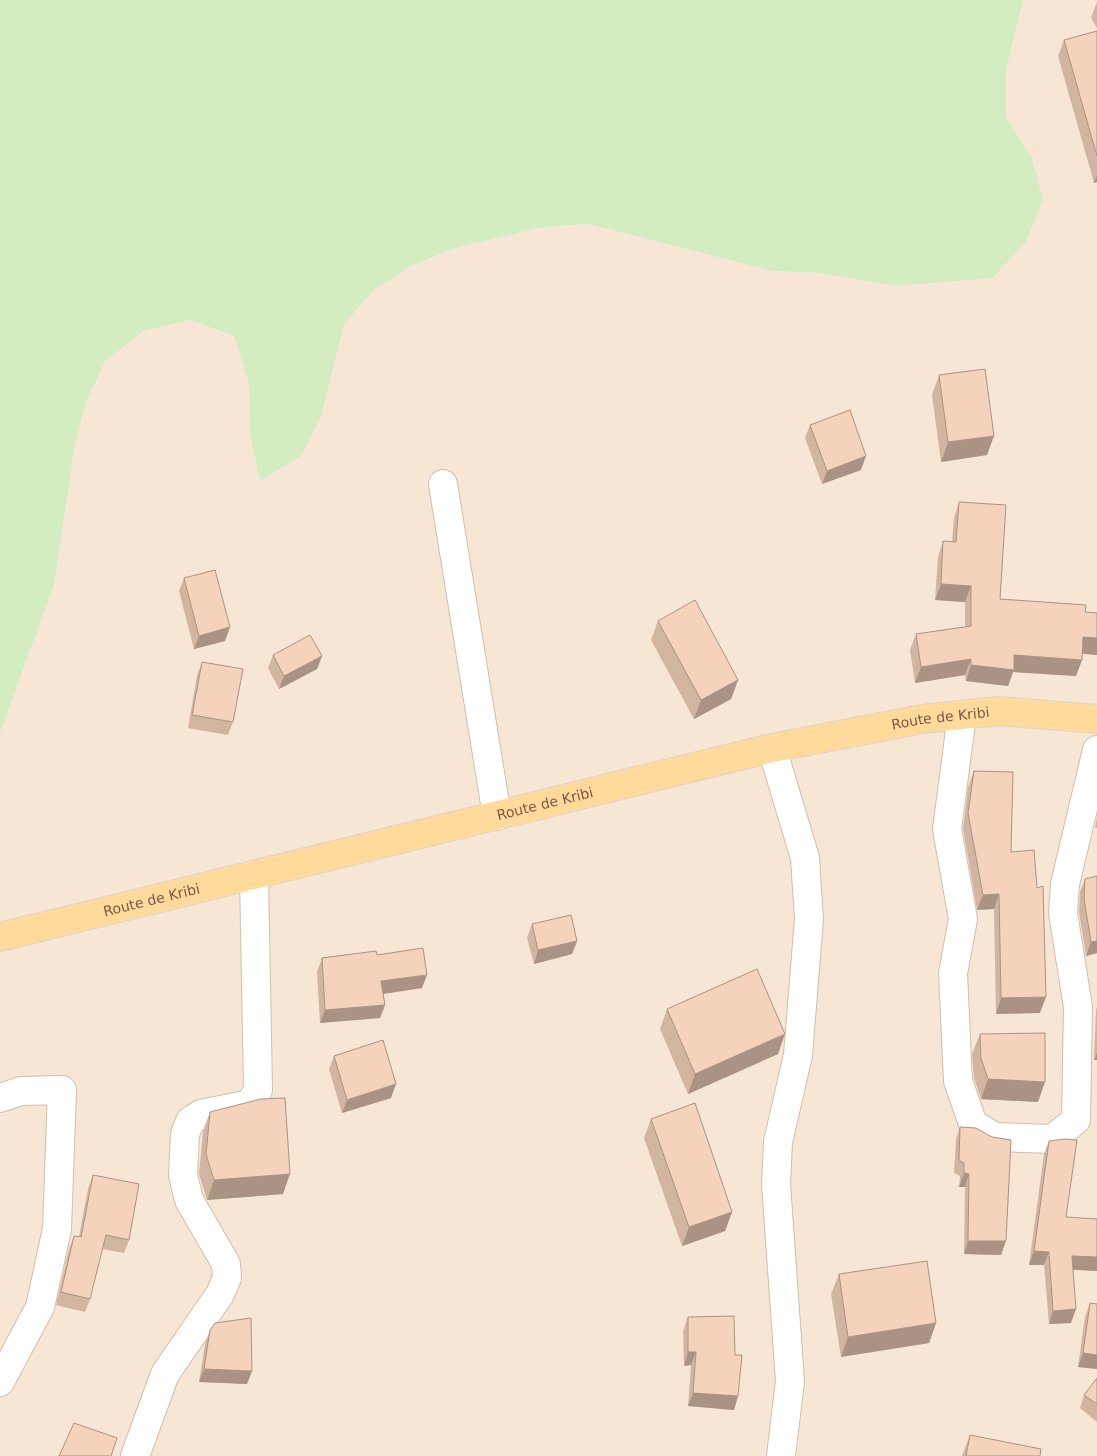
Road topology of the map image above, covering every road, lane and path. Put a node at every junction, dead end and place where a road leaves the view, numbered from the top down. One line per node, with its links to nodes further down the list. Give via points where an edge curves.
1 (443, 484): 6 (street)
2 (962, 715): 3 (main road, Route de Kribi, via 999,711); 4 (main road, Route de Kribi, via 922,719); 5 (street, via 947,829 962,919 953,973 958,1081 973,1124 995,1137 1052,1139 1076,1120 1078,1007 1063,913 1064,894)
3 (1097, 718)
4 (772, 748): 6 (main road, Route de Kribi); 12 (street, via 804,858 809,918 798,1055 778,1142 776,1184 790,1381)
5 (1097, 750)
6 (497, 816): 7 (main road, Route de Kribi)
7 (254, 876): 8 (main road, Route de Kribi); 11 (street, via 258,1090 250,1104 201,1114 190,1121 185,1134 183,1175 189,1200 226,1264 227,1278 220,1294 165,1374)
8 (0, 937)
9 (0, 1098): 10 (street, via 21,1091 62,1090 57,1229 40,1307)
10 (0, 1382)
11 (135, 1456)
12 (781, 1456)

